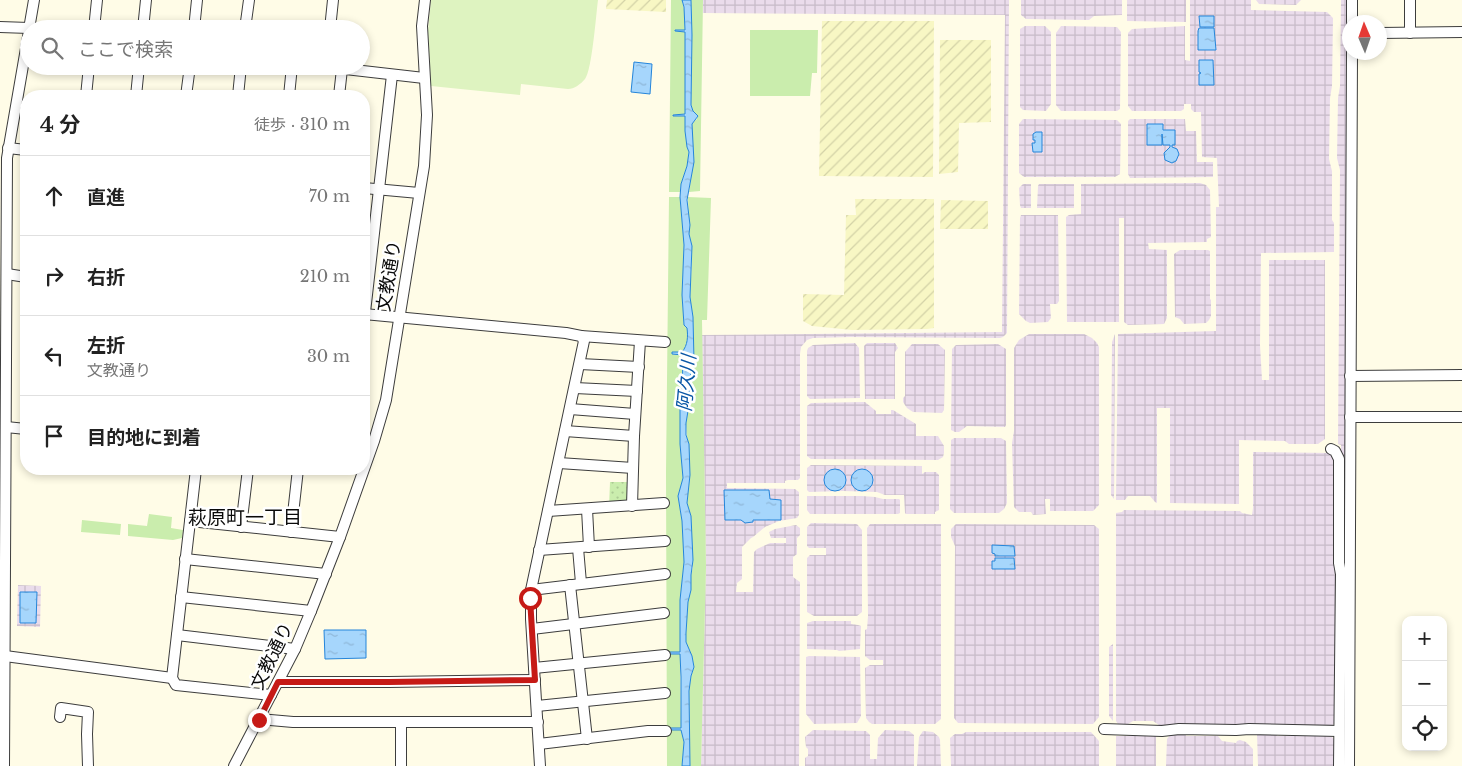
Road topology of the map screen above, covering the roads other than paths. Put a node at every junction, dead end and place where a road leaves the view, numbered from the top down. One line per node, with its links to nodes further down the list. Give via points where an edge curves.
1 (34, 0): 11 (street)
2 (97, 0): 12 (street)
3 (146, 0): 13 (street)
4 (197, 0): 14 (street)
5 (249, 0): 15 (street)
6 (333, 0): 16 (street)
7 (425, 0): 32 (street, 文教通り, via 422,26)
8 (1352, 0): 10 (street)
9 (1410, 0): 21 (street)
10 (1352, 15)
11 (31, 20)
12 (95, 20)
13 (144, 20)
14 (195, 20)
15 (246, 20)
16 (331, 20)
17 (0, 27): 18 (street)
18 (20, 30)
19 (1462, 32): 21 (street)
20 (1387, 33): 21 (street)
21 (1410, 33)
22 (1352, 60): 56 (street)
23 (370, 72): 31 (street)
24 (21, 75): 39 (street)
25 (89, 75): 33 (street)
26 (138, 75): 34 (street)
27 (189, 75): 35 (street)
28 (240, 75): 36 (street)
29 (291, 75): 37 (street)
30 (341, 75): 38 (street)
31 (392, 75): 32 (street); 42 (street)
32 (424, 78): 43 (street, 文教通り, via 427,128)
33 (87, 90)
34 (137, 90)
35 (187, 90)
36 (239, 90)
37 (290, 90)
38 (340, 90)
39 (8, 148): 40 (street); 45 (street)
40 (20, 149)
41 (370, 189): 42 (street)
42 (379, 190): 43 (street); 44 (street)
43 (419, 193): 49 (street, 文教通り)
44 (370, 264)
45 (7, 274): 46 (street); 47 (street)
46 (20, 276)
47 (3, 290): 50 (street)
48 (370, 315): 49 (street)
49 (399, 318): 51 (street); 68 (street, 文教通り, via 386,400)
50 (3, 332): 64 (street)
51 (581, 336): 52 (street); 54 (street, via 584,341)
52 (640, 341): 53 (street); 55 (street)
53 (665, 342)
54 (580, 364): 55 (street); 58 (street)
55 (639, 367): 59 (street)
56 (1350, 376): 57 (street); 63 (street)
57 (1462, 376)
58 (575, 388): 59 (street); 60 (street)
59 (637, 391): 61 (street)
60 (570, 409): 61 (street); 66 (street)
61 (635, 414): 67 (street)
62 (1462, 416): 63 (street)
63 (1350, 417): 130 (street)
64 (6, 427): 65 (street); 70 (street)
65 (20, 429)
66 (566, 432): 67 (street); 71 (street)
67 (634, 436): 72 (street)
68 (370, 439)
69 (1331, 449): 121 (street, via 1339,459)
70 (3, 451): 81 (street)
71 (558, 463): 72 (street); 80 (street)
72 (633, 468): 78 (street)
73 (195, 475): 82 (street)
74 (247, 475): 83 (street)
75 (297, 475): 84 (street)
76 (359, 475): 85 (street, 文教通り)
77 (664, 503): 78 (street)
78 (632, 506): 79 (street)
79 (587, 509): 80 (street); 87 (street)
80 (548, 511): 89 (street)
81 (3, 512): 96 (street)
82 (190, 521): 83 (street); 90 (street)
83 (241, 527): 84 (street)
84 (291, 532): 85 (street)
85 (340, 537): 91 (street, 文教通り)
86 (665, 541): 87 (street)
87 (590, 547): 88 (street)
88 (578, 548): 89 (street); 93 (street)
89 (539, 550): 95 (street)
90 (185, 559): 91 (street); 97 (street)
91 (326, 574): 98 (street, 文教通り)
92 (665, 574): 93 (street)
93 (581, 583): 94 (street)
94 (570, 585): 95 (street); 100 (street)
95 (531, 590): 101 (street)
96 (2, 595): 105 (street)
97 (181, 598): 98 (street); 102 (street)
98 (311, 611): 103 (street, 文教通り)
99 (664, 613): 100 (street)
100 (574, 624): 101 (street); 106 (street)
101 (532, 629): 107 (street)
102 (177, 635): 103 (street); 108 (street)
103 (295, 648): 110 (street, 文教通り)
104 (665, 655): 106 (street)
105 (5, 656): 108 (street); 124 (street)
106 (578, 663): 107 (street); 113 (street)
107 (534, 668): 109 (street)
108 (172, 678): 112 (street, via 176,685)
109 (535, 680): 110 (street); 114 (street)
110 (278, 682): 112 (street, 文教通り)
111 (666, 693): 113 (street)
112 (271, 695): 116 (street, 文教通り)
113 (583, 701): 114 (street); 122 (street)
114 (537, 706): 118 (street)
115 (60, 717): 125 (street, via 61,708 88,712)
116 (259, 720): 117 (street); 126 (street, 文教通り)
117 (401, 722): 118 (street); 127 (street)
118 (538, 722): 123 (street)
119 (1104, 729): 121 (street)
120 (666, 731): 122 (street)
121 (1339, 731): 129 (street)
122 (587, 739): 123 (street)
123 (539, 744): 128 (street)
124 (3, 761)
125 (88, 766)
126 (234, 766)
127 (401, 766)
128 (540, 766)
129 (1339, 766)
130 (1349, 766)

